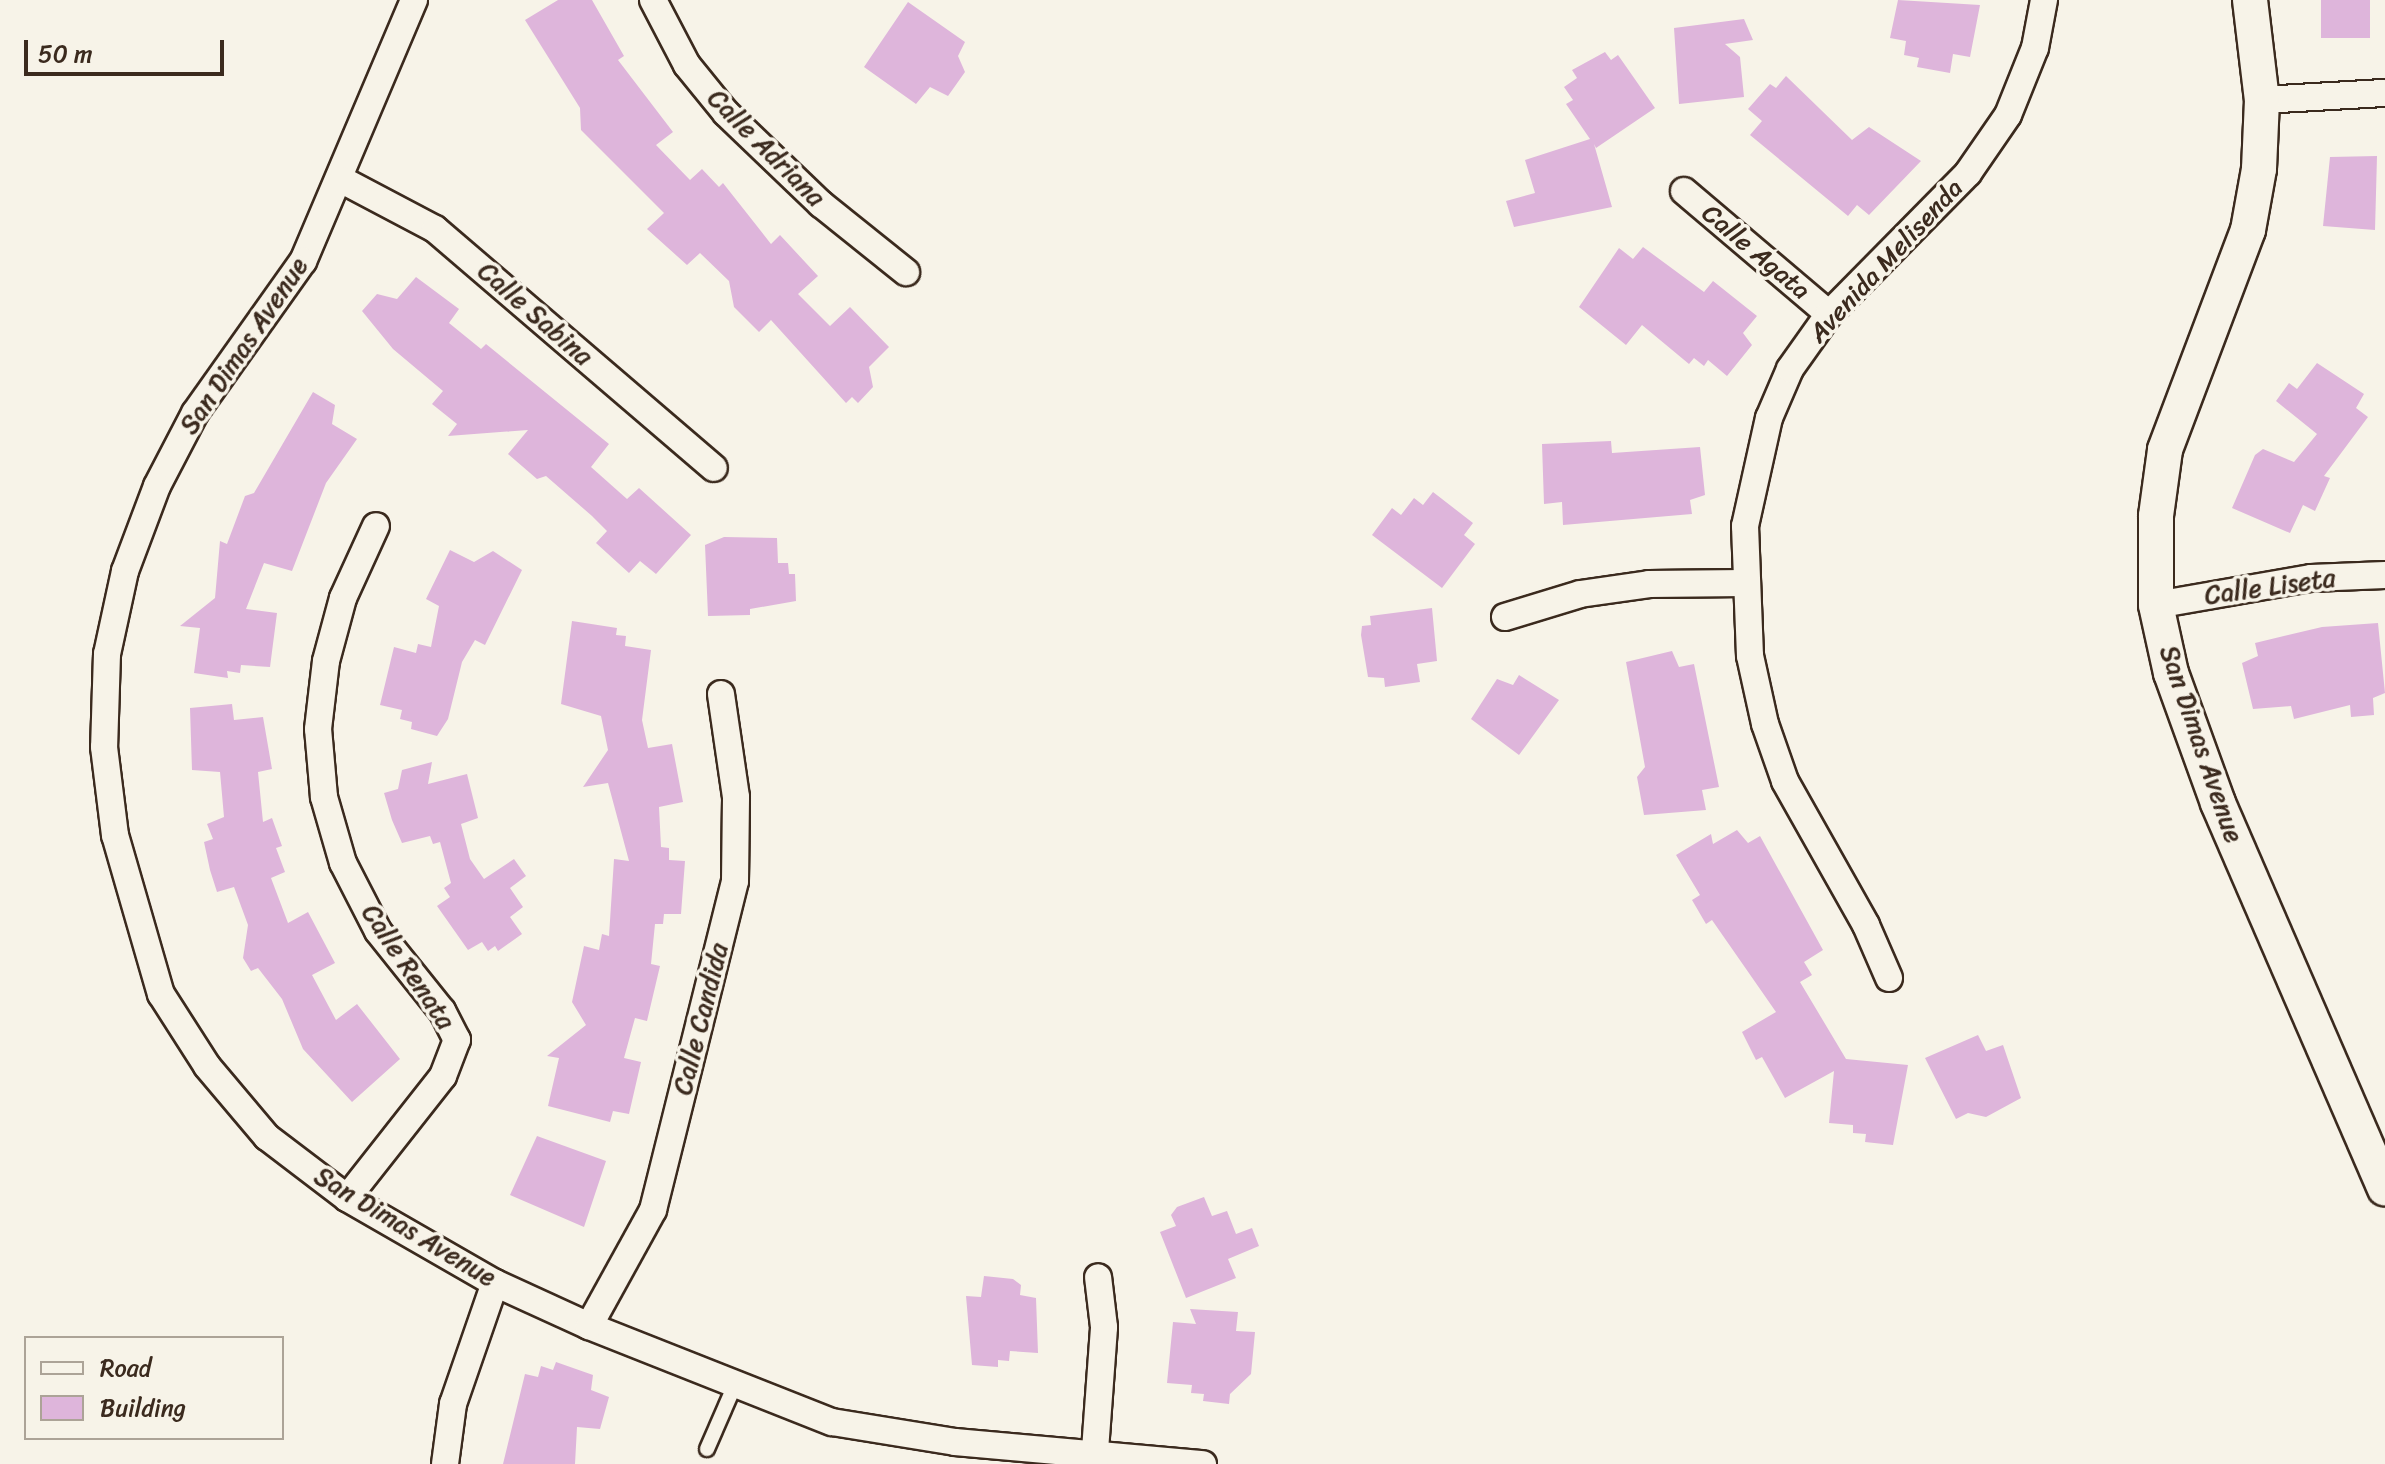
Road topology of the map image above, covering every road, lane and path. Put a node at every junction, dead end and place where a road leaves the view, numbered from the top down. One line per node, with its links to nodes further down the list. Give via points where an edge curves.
1 (414, 0): 7 (street, San Dimas Avenue, via 376,81)
2 (653, 0): 9 (street, Calle Adriana, via 687,65 726,113 830,213)
3 (2044, 0): 10 (street, Avenida Melisenda, via 2035,48 2008,115 1968,173)
4 (2250, 0): 6 (street, San Dimas Avenue)
5 (2385, 93): 6 (street)
6 (2262, 100): 15 (street, San Dimas Avenue, via 2248,230 2165,450 2156,516)
7 (342, 180): 11 (street, Calle Sabina, via 435,229); 20 (street, San Dimas Avenue, via 303,261 195,413 157,486 125,571 107,654 104,747 115,835 161,994 207,1066 267,1137)
8 (1684, 191): 10 (street, Calle Agata)
9 (906, 272)
10 (1829, 314): 14 (street, Avenida Melisenda, via 1790,369 1769,418 1745,526)
11 (714, 468)
12 (376, 526): 20 (street, Calle Renata, via 343,598 326,661 318,729 324,797 343,863 378,931 442,1011 457,1040 443,1076)
13 (2385, 575): 15 (street, Calle Liseta, via 2311,578)
14 (1745, 583): 16 (street, via 1649,584 1580,594); 18 (street, Avenida Melisenda, via 1750,656 1775,752)
15 (2156, 605): 19 (street, San Dimas Avenue, via 2171,673 2218,803)
16 (1505, 617)
17 (721, 694): 23 (street, Calle Candida, via 736,797 735,881 653,1210)
18 (1889, 978)
19 (2385, 1188)
20 (347, 1198): 22 (street, San Dimas Avenue)
21 (1098, 1277): 26 (street, via 1104,1327)
22 (495, 1283): 23 (street, San Dimas Avenue); 27 (street, via 453,1404)
23 (589, 1326): 24 (street, San Dimas Avenue)
24 (734, 1387): 25 (lane); 26 (street, San Dimas Avenue, via 832,1422)
25 (707, 1449)
26 (1095, 1458): 28 (street, San Dimas Avenue)
27 (445, 1464)
28 (1203, 1464)

